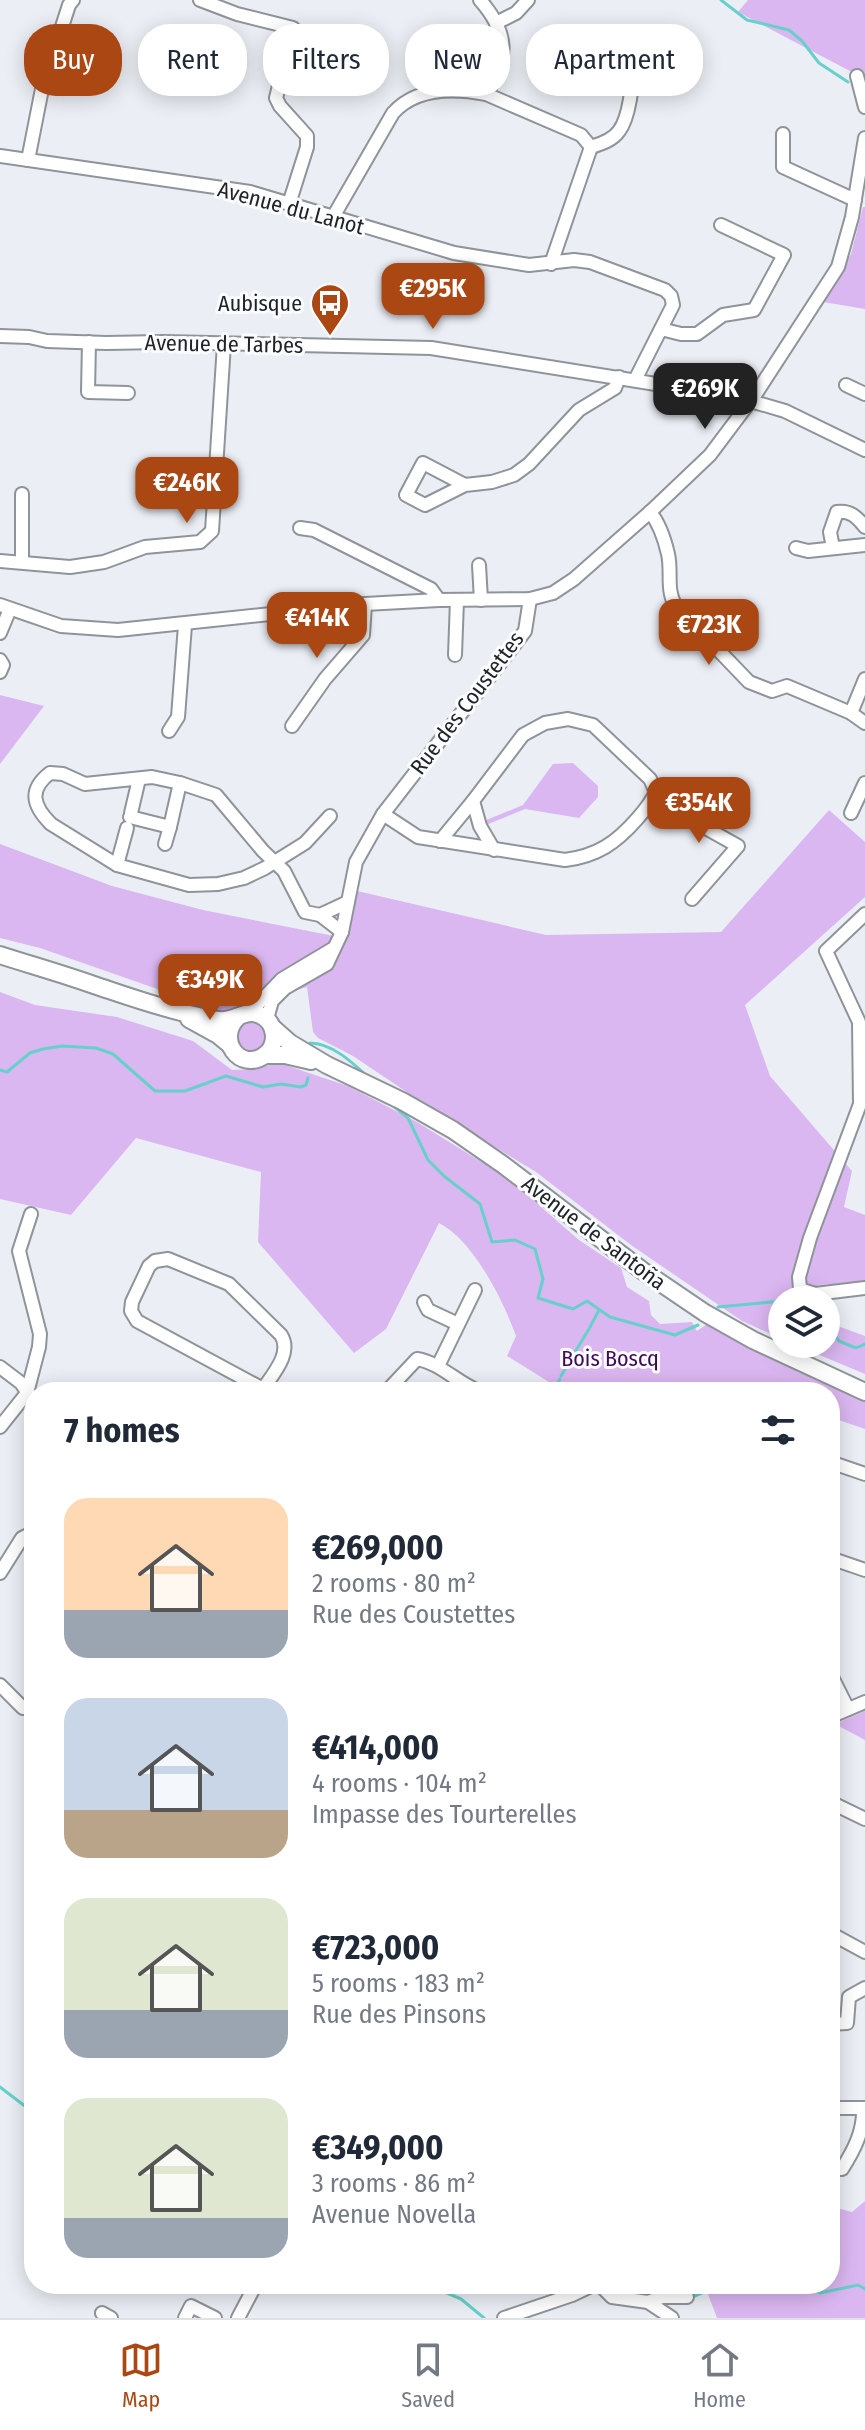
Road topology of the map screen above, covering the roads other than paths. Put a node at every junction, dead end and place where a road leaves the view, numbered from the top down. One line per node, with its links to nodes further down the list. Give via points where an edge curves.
1 (73, 0): 15 (street, via 42,89)
2 (200, 0): 18 (street, via 293,28 276,98 307,136 307,147)
3 (480, 0): 5 (street)
4 (528, 0): 5 (street)
5 (496, 23)
6 (857, 76): 10 (street)
7 (421, 96): 19 (street, via 393,113)
8 (491, 96): 13 (street, via 581,135)
9 (628, 96): 13 (street, via 619,132)
10 (865, 107)
11 (783, 134): 17 (street, via 783,167)
12 (865, 138): 16 (street)
13 (591, 147): 21 (street)
14 (0, 156): 15 (street, Avenue du Lanot)
15 (28, 160): 18 (street, Avenue du Lanot, via 250,192)
16 (864, 162): 17 (street)
17 (855, 200): 31 (street, via 838,267)
18 (289, 204): 19 (street, Avenue du Lanot)
19 (333, 217): 21 (street, Avenue du Lanot, via 454,253)
20 (721, 225): 22 (street, via 784,255 754,310 723,315 697,334)
21 (551, 264): 22 (street, Avenue du Lanot, via 590,262 665,290 673,305)
22 (661, 329): 27 (street, Avenue du Lanot)
23 (0, 336): 24 (street, Avenue de Tarbes)
24 (89, 342): 25 (street, Avenue de Tarbes); 29 (street, via 88,392)
25 (224, 344): 26 (street, Avenue de Tarbes, via 431,348); 42 (street, via 212,531 200,542 145,547 104,562 70,567)
26 (619, 377): 27 (street, Avenue de Tarbes); 33 (street, via 615,388 579,410 514,475)
27 (635, 380): 31 (street, Avenue de Tarbes)
28 (846, 385): 30 (street)
29 (128, 393)
30 (865, 394)
31 (750, 400): 32 (street, Avenue de Tarbes); 35 (street, via 710,455)
32 (865, 450)
33 (465, 485)
34 (22, 494): 42 (street)
35 (650, 512): 44 (street, via 574,579 553,593); 56 (street, via 668,554 670,597 749,682 772,691 787,686)
36 (865, 527): 40 (street, via 857,517 837,512 830,532)
37 (300, 528): 45 (street, via 314,530 431,589)
38 (865, 545): 40 (street)
39 (796, 548): 40 (street)
40 (833, 548)
41 (0, 561): 42 (street)
42 (22, 562)
43 (479, 565): 47 (street)
44 (530, 599): 47 (street); 66 (street, Rue des Coustettes, via 525,631)
45 (439, 600): 46 (street); 48 (street)
46 (457, 600): 47 (street); 52 (street)
47 (481, 600)
48 (365, 604): 50 (street); 58 (street, via 363,635)
49 (5, 607): 50 (street, via 89,630); 51 (street)
50 (185, 625): 59 (street, via 178,717)
51 (0, 633)
52 (455, 655)
53 (0, 660): 54 (street)
54 (0, 672)
55 (865, 679): 56 (street)
56 (851, 713): 57 (street)
57 (865, 723)
58 (292, 726)
59 (169, 731)
60 (139, 779): 61 (street); 68 (street); 74 (street, via 85,784 50,773 38,782 35,796 51,824)
61 (180, 783): 69 (street); 73 (street, via 216,795)
62 (865, 783): 65 (street)
63 (656, 792): 64 (street, via 650,779 593,725 568,719 523,735); 72 (street, via 623,835 584,858); 75 (street, via 738,846)
64 (473, 801): 70 (street); 72 (street)
65 (851, 813)
66 (383, 814): 70 (street, via 418,837); 76 (street, Rue des Coustettes, via 356,862)
67 (330, 816): 73 (street, via 305,843)
68 (129, 819): 69 (street); 74 (street)
69 (170, 827): 71 (street)
70 (440, 841): 72 (street)
71 (165, 844)
72 (494, 850)
73 (275, 862): 74 (street, via 244,878 189,885); 78 (street, via 305,912)
74 (117, 865)
75 (692, 899)
76 (348, 902): 78 (street); 79 (street, Rue des Coustettes)
77 (865, 914): 84 (street, via 826,951)
78 (320, 915): 79 (street)
79 (342, 932): 80 (street, Rue des Coustettes)
80 (336, 947): 83 (street, via 282,979); 85 (street, Rue des Coustettes, via 327,964 272,1001)
81 (0, 955): 82 (main road)
82 (169, 1009): 83 (main road, via 222,1021); 86 (main road)
83 (243, 1015): 85 (main road, via 255,1013); 86 (main road, via 229,1029)
84 (862, 1022): 90 (street, via 860,1104 799,1277 800,1289 815,1294)
85 (270, 1024): 87 (main road, via 274,1043); 88 (main road, Avenue de Santoña)
86 (229, 1044): 87 (main road, via 244,1058)
87 (265, 1055): 88 (main road, Avenue de Santoña)
88 (327, 1065): 102 (main road, Avenue de Santoña, via 453,1130 705,1313)
89 (31, 1214): 96 (street, via 19,1251 40,1334)
90 (865, 1288)
91 (475, 1290): 93 (street)
92 (424, 1302): 93 (street, via 428,1310)
93 (458, 1324): 94 (street)
94 (438, 1366): 99 (street, via 417,1359); 100 (street)
95 (0, 1367): 101 (street)
96 (32, 1382)
97 (248, 1382): 98 (street, via 137,1321 132,1302 155,1261 168,1259 229,1284 281,1335 286,1350)
98 (267, 1382)
99 (395, 1382)
100 (460, 1382)
101 (24, 1387)
102 (865, 1392)
103 (24, 1401): 104 (street)
104 (0, 1427)
105 (840, 1465): 106 (street)
106 (865, 1474)
107 (24, 1537): 110 (street)
108 (840, 1561): 109 (street)
109 (865, 1570)
110 (0, 1573)
111 (0, 1685): 114 (street)
112 (840, 1693): 115 (street)
113 (865, 1702): 115 (street)
114 (24, 1708)
115 (848, 1709): 116 (street)
116 (840, 1713)
117 (840, 1807): 118 (street)
118 (865, 1819)
119 (840, 1938): 120 (street)
120 (865, 1952)
121 (865, 1988): 122 (street, via 849,1997 847,2023)
122 (840, 2023)
123 (840, 2108): 124 (street)
124 (864, 2108): 125 (street, via 853,2150)
125 (840, 2169)
126 (251, 2294): 133 (street)
127 (574, 2294): 134 (street)
128 (609, 2294): 130 (street)
129 (687, 2297): 130 (street)
130 (648, 2302): 135 (street)
131 (188, 2312): 132 (street)
132 (215, 2318)
133 (238, 2318)
134 (504, 2318)
135 (672, 2318)

